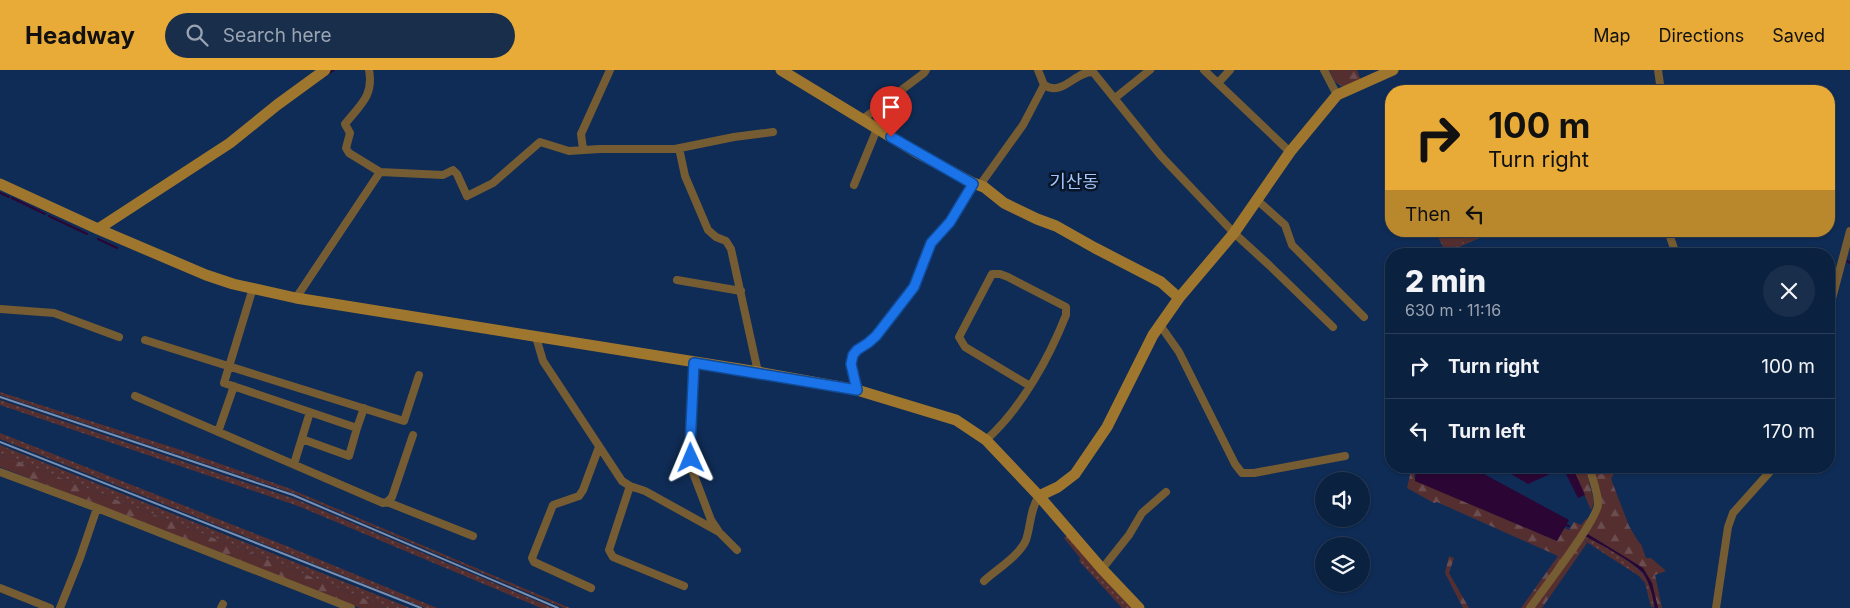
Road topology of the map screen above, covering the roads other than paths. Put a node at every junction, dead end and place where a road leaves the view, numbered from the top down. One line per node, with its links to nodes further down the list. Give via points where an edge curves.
1 (325, 70): 29 (street, via 230,143)
2 (369, 70): 24 (street, via 371,86 367,96 345,124 350,133 346,148)
3 (610, 70): 22 (street, via 581,134)
4 (781, 70): 18 (street)
5 (926, 70): 18 (street)
6 (1038, 70): 14 (street)
7 (1150, 70): 17 (street)
8 (1204, 70): 13 (street)
9 (1230, 70): 13 (street)
10 (1324, 70): 16 (street)
11 (1393, 70): 16 (street)
12 (1658, 70): 15 (street)
13 (1218, 83): 23 (street)
14 (1044, 84): 17 (street, via 1050,89 1058,88 1087,71 1093,72); 26 (street, via 1023,125)
15 (1659, 85)
16 (1337, 96): 23 (street)
17 (1115, 98): 31 (street, via 1161,156)
18 (863, 119): 19 (street)
19 (877, 129): 26 (street); 27 (street)
20 (773, 132): 21 (street)
21 (678, 148): 22 (street); 35 (street, via 685,176 708,230 726,241 731,249)
22 (583, 149): 24 (street, via 569,151 540,142 492,182 467,196 453,170 443,175)
23 (1290, 152): 28 (street)
24 (380, 172): 36 (street)
25 (0, 184): 29 (street)
26 (976, 184): 37 (street, via 1004,203 1056,226 1161,282); 51 (street, via 931,243 914,287 876,336 853,355 851,364)
27 (854, 185)
28 (1257, 200): 31 (street); 39 (street, via 1285,225 1292,245)
29 (98, 230): 34 (street, via 206,275)
30 (1850, 231): 33 (street)
31 (1234, 233): 37 (street); 41 (street)
32 (677, 280): 35 (street)
33 (1835, 287)
34 (253, 288): 36 (street); 46 (street)
35 (742, 291): 47 (street)
36 (296, 298): 42 (street)
37 (1180, 298): 40 (street)
38 (0, 309): 43 (street, via 54,313)
39 (1364, 317)
40 (1160, 325): 61 (street, via 1180,352 1234,464 1242,473); 68 (street, via 1107,427 1075,474)
41 (1333, 328)
42 (536, 336): 45 (street); 60 (street, via 543,361)
43 (119, 337)
44 (145, 340): 46 (street)
45 (694, 363): 47 (street); 71 (street, via 692,470 711,520)
46 (229, 366): 49 (street, via 224,383); 53 (street)
47 (758, 372): 51 (street)
48 (420, 375): 53 (street, via 404,421)
49 (234, 386): 54 (street); 56 (street)
50 (1030, 386): 50 (street, via 965,347 959,337 992,274 1008,277 1066,307 1059,334); 59 (street)
51 (857, 390): 59 (street, via 956,420)
52 (135, 396): 56 (street)
53 (364, 408): 55 (street)
54 (310, 412): 55 (street); 58 (street)
55 (357, 428): 58 (street, via 349,456)
56 (218, 432): 62 (street)
57 (414, 436): 69 (street, via 392,497)
58 (302, 439): 62 (street)
59 (986, 440): 68 (street)
60 (599, 446): 66 (street, via 622,481); 78 (street, via 579,496 553,505 532,558 534,562)
61 (1345, 456)
62 (294, 464): 69 (street, via 377,501)
63 (0, 472): 70 (street)
64 (1590, 473): 83 (street, via 1597,498 1596,513)
65 (1769, 473): 84 (street, via 1733,513)
66 (630, 486): 71 (street); 76 (street, via 609,550 613,557)
67 (1166, 492): 74 (street, via 1142,513 1130,534)
68 (1039, 496): 74 (street); 75 (street, via 1021,548)
69 (387, 502): 72 (street)
70 (97, 508): 80 (street); 81 (street)
71 (719, 532): 73 (street)
72 (473, 536)
73 (737, 550)
74 (1102, 568): 82 (street)
75 (984, 581)
76 (684, 586)
77 (0, 588): 79 (street)
78 (590, 588)
79 (50, 608)
80 (60, 608)
81 (351, 608)
82 (1138, 608)
83 (1530, 608)
84 (1716, 608)

